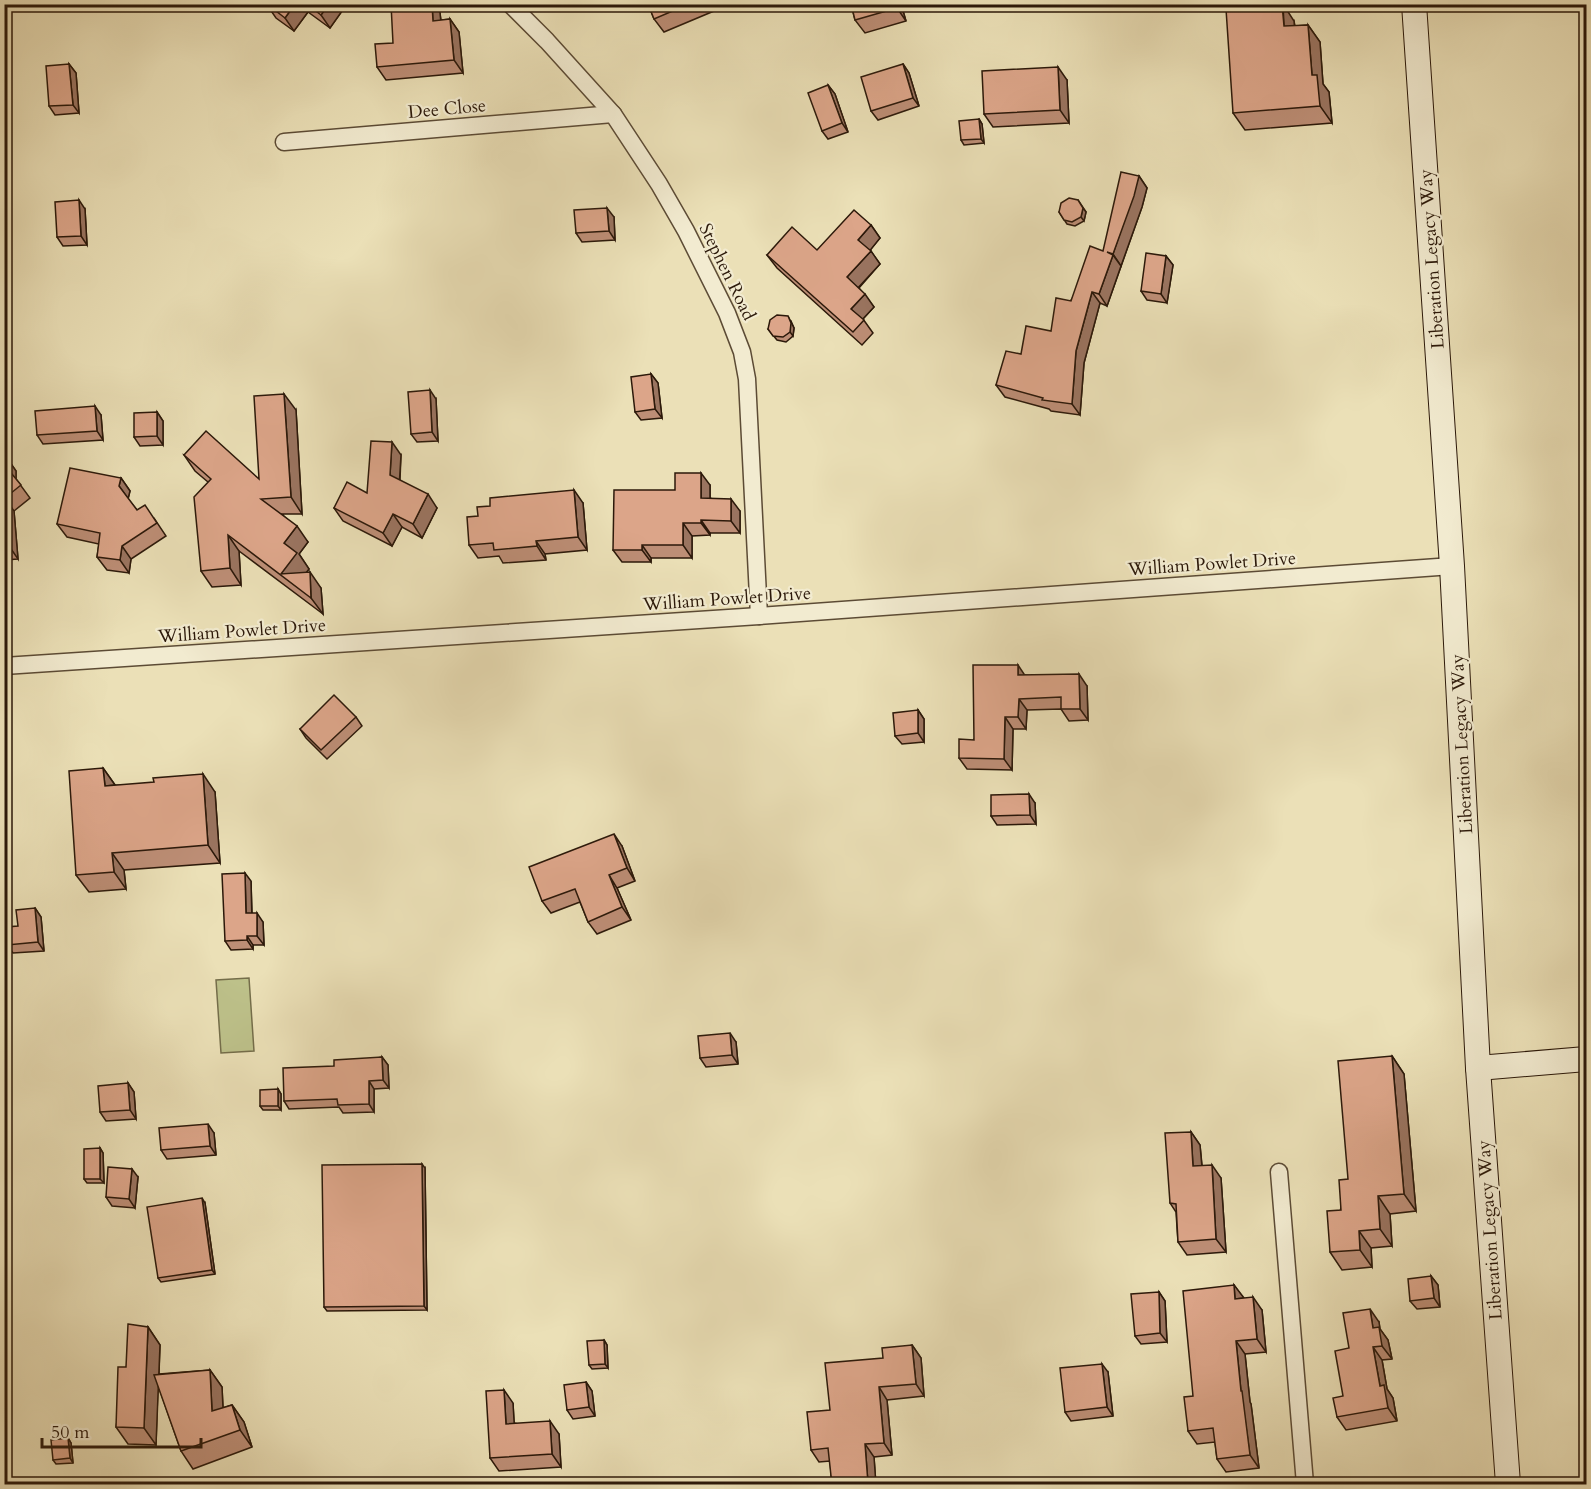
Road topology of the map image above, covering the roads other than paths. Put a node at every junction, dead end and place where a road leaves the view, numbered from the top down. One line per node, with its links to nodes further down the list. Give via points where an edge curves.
1 (510, 4): 3 (street, Stephen Road)
2 (1414, 4): 5 (main road, Liberation Legacy Way)
3 (613, 114): 4 (street, Dee Close); 6 (street, Stephen Road, via 686,231 742,352 747,379)
4 (284, 142)
5 (1452, 566): 6 (street, William Powlet Drive); 9 (main road, Liberation Legacy Way)
6 (759, 616): 7 (street, William Powlet Drive)
7 (4, 666)
8 (1587, 1059): 9 (main road)
9 (1478, 1068): 12 (main road, Liberation Legacy Way)
10 (1279, 1172): 11 (street)
11 (1305, 1485)
12 (1508, 1485)

